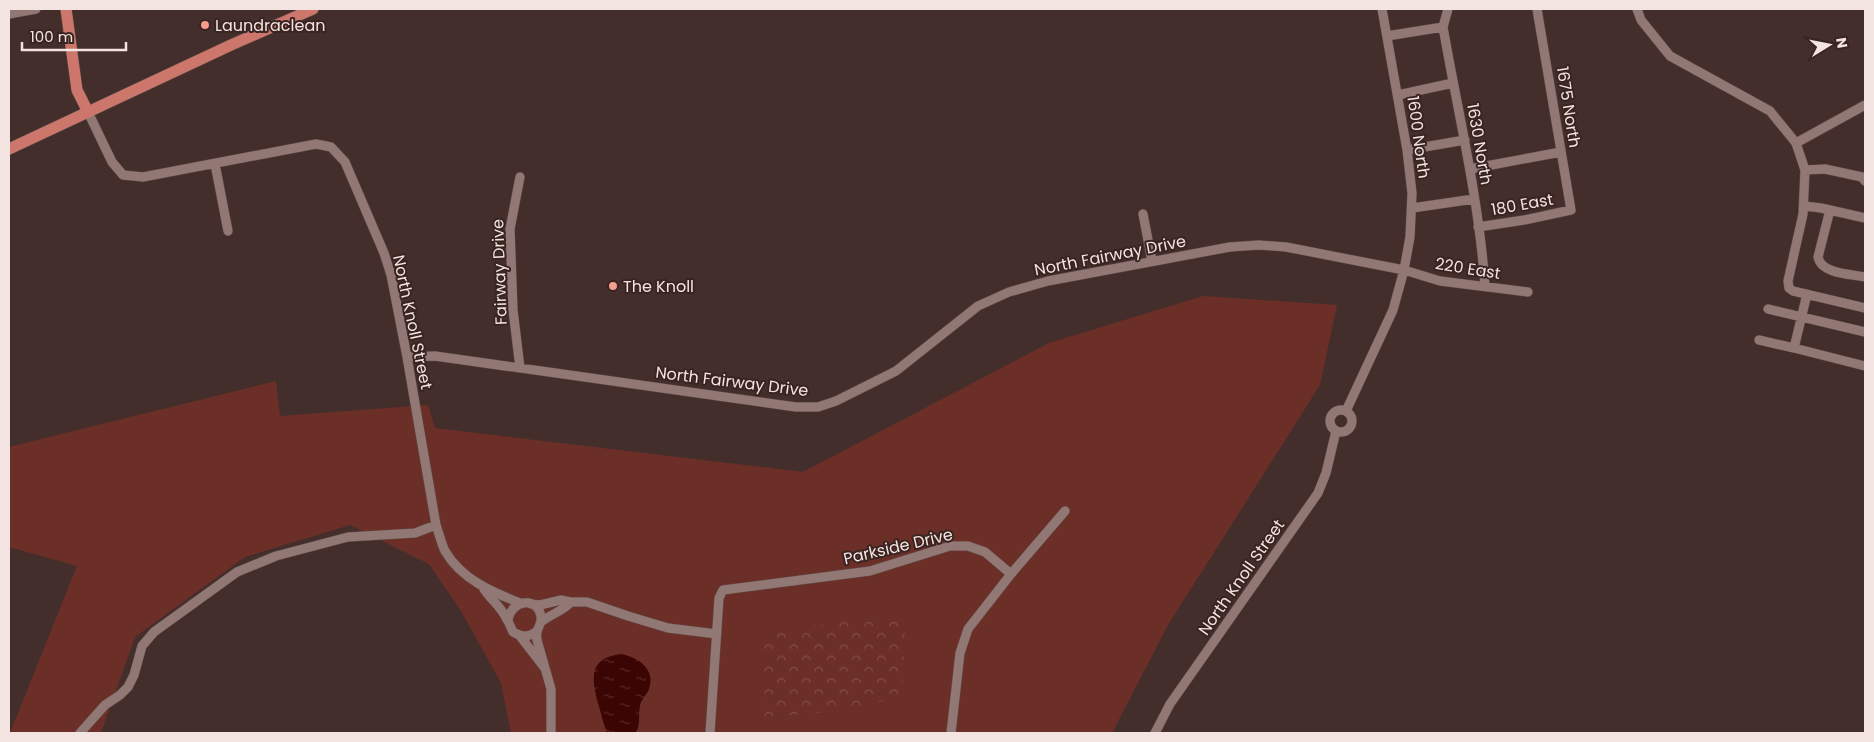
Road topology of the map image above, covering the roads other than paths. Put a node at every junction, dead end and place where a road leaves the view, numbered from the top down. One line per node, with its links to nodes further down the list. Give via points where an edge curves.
1 (36, 9): 8 (street)
2 (66, 9): 14 (main road, via 77,90)
3 (313, 9): 14 (main road)
4 (1382, 9): 10 (street, 1600 North)
5 (1448, 9): 9 (street, 1630 North)
6 (1537, 9): 19 (street, 1675 North)
7 (1637, 9): 16 (street, via 1641,20 1670,56 1770,111)
8 (9, 14)
9 (1443, 27): 10 (street); 11 (street, 1630 North)
10 (1387, 36): 12 (street, 1600 North)
11 (1453, 84): 12 (street); 15 (street, 1630 North)
12 (1398, 95): 18 (street, 1600 North)
13 (1865, 106): 16 (street)
14 (88, 112): 17 (main road); 20 (street, North Knoll Street, via 112,162 123,174 144,177)
15 (1465, 140): 18 (street); 21 (street, 1630 North)
16 (1796, 143): 22 (street)
17 (9, 149)
18 (1407, 150): 27 (street, 1600 North)
19 (1561, 152): 21 (street); 28 (street, 1675 North)
20 (215, 164): 33 (street); 46 (street, North Knoll Street, via 316,144 331,147 345,162 384,253)
21 (1470, 169): 25 (street, 1630 North)
22 (1805, 170): 24 (street, via 1825,169 1862,177); 26 (street)
23 (520, 177): 48 (street, Fairway Drive, via 510,229 513,310)
24 (1865, 181)
25 (1474, 199): 27 (street); 32 (street, 1630 North)
26 (1804, 206): 29 (street); 39 (street, via 1788,281 1789,288)
27 (1412, 208): 35 (street, 1600 North)
28 (1571, 210): 32 (street, 180 East)
29 (1830, 210): 31 (street); 36 (street, via 1819,263 1826,269)
30 (1143, 214): 34 (street)
31 (1865, 218)
32 (1478, 227): 37 (street, 1630 North)
33 (228, 231)
34 (1152, 261): 35 (street, North Fairway Drive, via 1259,245 1286,247); 48 (street, North Fairway Drive, via 1009,292 978,306 896,371 818,407 796,407)
35 (1404, 270): 37 (street, 220 East, via 1440,281); 49 (street, North Knoll Street, via 1393,310)
36 (1865, 277)
37 (1486, 286): 38 (street, 220 East)
38 (1528, 292)
39 (1807, 294): 40 (street); 42 (street)
40 (1865, 308)
41 (1768, 309): 42 (street)
42 (1802, 317): 43 (street); 45 (street)
43 (1865, 332)
44 (1759, 340): 45 (street)
45 (1794, 348): 47 (street)
46 (407, 357): 48 (street, North Fairway Drive, via 435,356); 52 (street, North Knoll Street)
47 (1865, 366)
48 (520, 368)
49 (1346, 410): 50 (street, North Knoll Street, via 1352,420 1350,427 1344,432); 50 (street, North Knoll Street, via 1339,409 1330,416 1331,426)
50 (1336, 431): 68 (street, North Knoll Street, via 1318,493 1170,704)
51 (1065, 511): 53 (street)
52 (436, 525): 54 (street, North Knoll Street, via 445,550 460,570); 64 (street, via 415,533 348,537 276,556 238,572 154,632 142,646 128,687 105,705)
53 (1011, 574): 61 (street, Parkside Drive, via 984,552 968,546 950,546 870,571 723,590); 67 (street, via 968,629 960,653)
54 (484, 589): 56 (street, North Knoll Street); 58 (street, North Knoll Street)
55 (571, 602): 57 (street, North Knoll Street); 59 (street); 61 (street, North Knoll Street, via 587,602 668,628)
56 (520, 603): 57 (street, North Knoll Street); 58 (street, via 511,609)
57 (531, 604): 59 (street, via 539,611)
58 (508, 621): 62 (street, North Knoll Street, via 513,632)
59 (541, 622): 60 (street)
60 (537, 631): 62 (street, via 531,636); 63 (street, North Knoll Street)
61 (717, 634): 66 (street)
62 (520, 636): 63 (street, North Knoll Street)
63 (544, 667): 65 (street, North Knoll Street, via 551,689)
64 (80, 733)
65 (551, 733)
66 (710, 733)
67 (951, 733)
68 (1155, 733)

